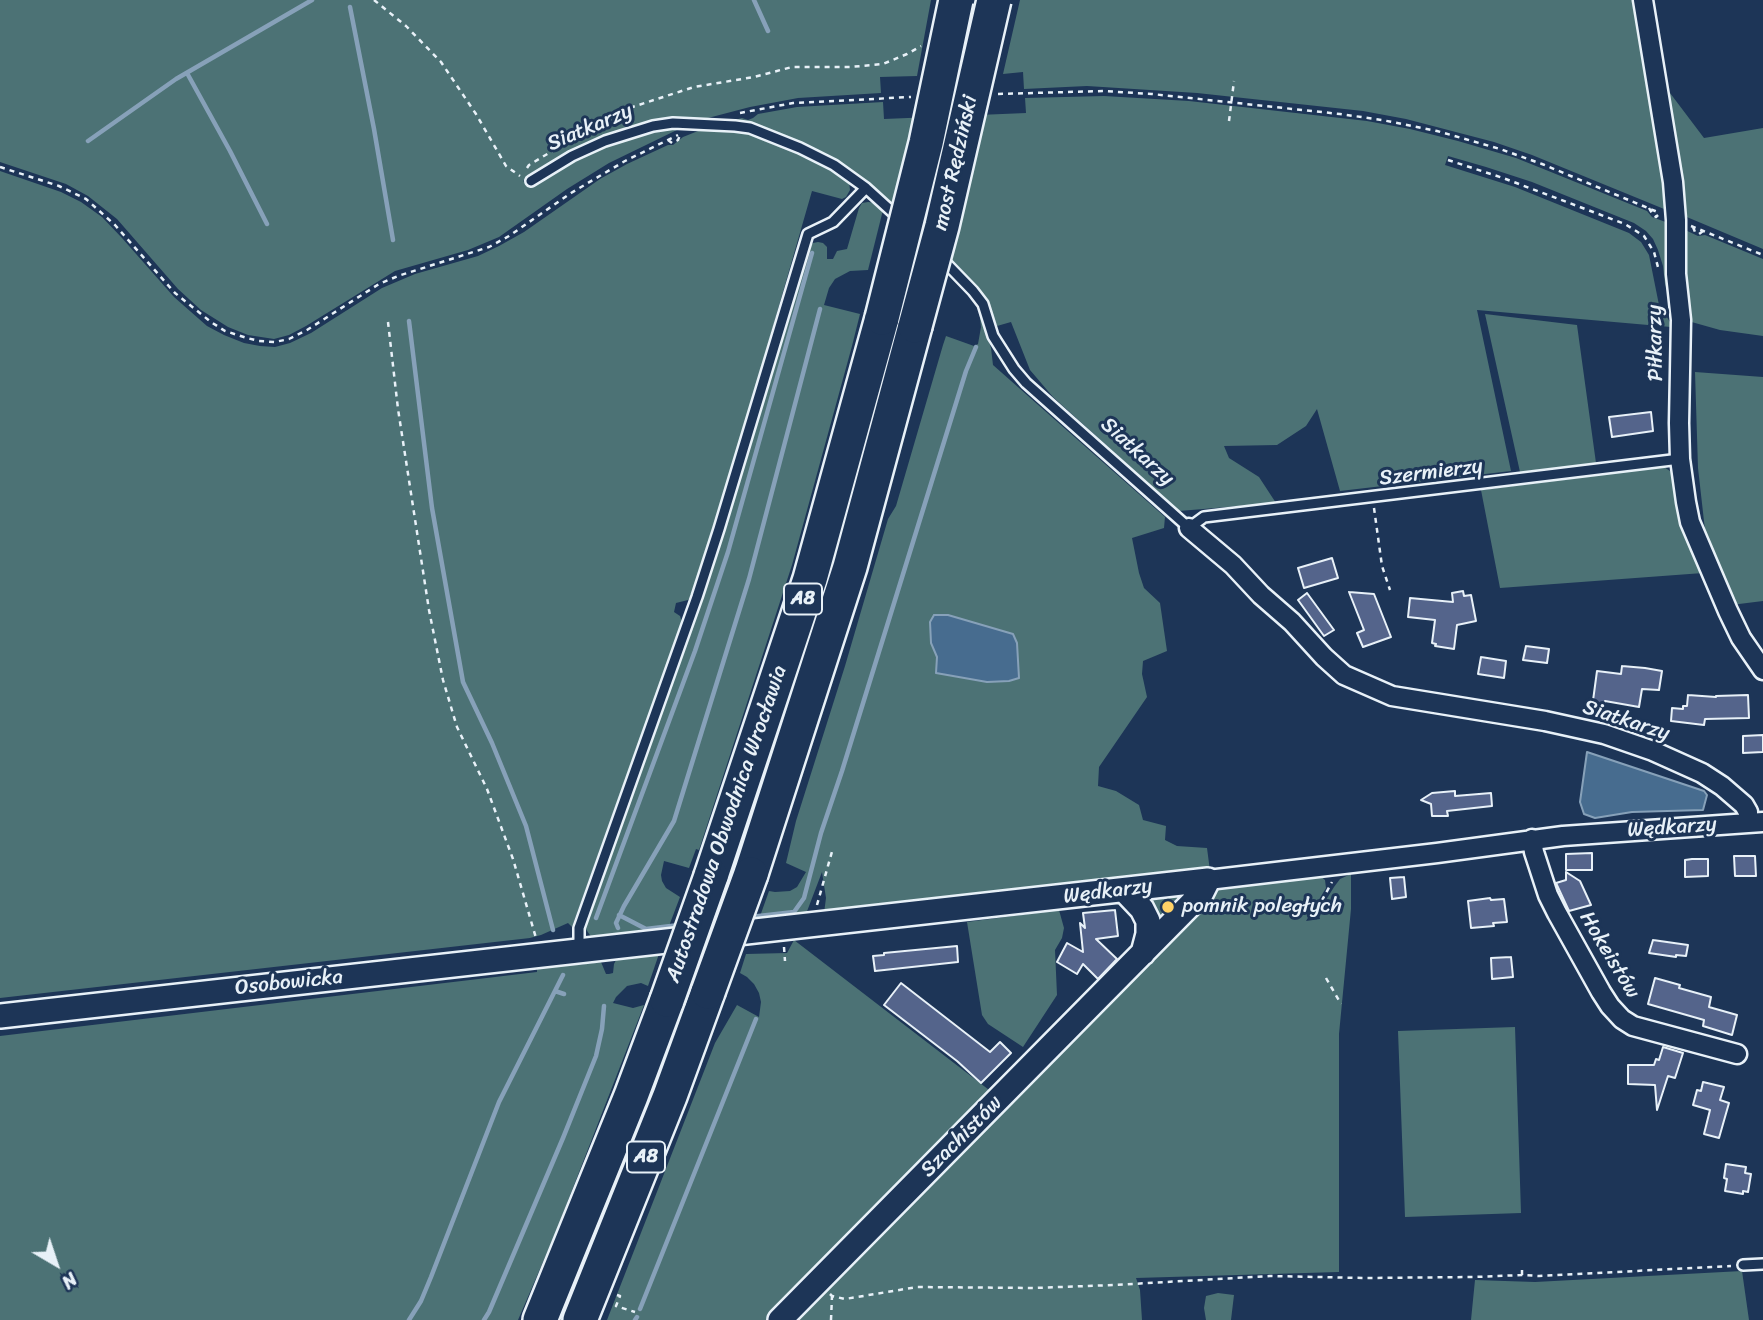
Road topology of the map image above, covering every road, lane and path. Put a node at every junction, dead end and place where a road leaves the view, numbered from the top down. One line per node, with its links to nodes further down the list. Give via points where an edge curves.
1 (374, 0): 5 (path, via 441,62 506,166 521,176 529,165 617,112 694,87 792,67 883,64)
2 (956, 0): 22 (highway, most Rędziński / A8, bridge)
3 (994, 0): 24 (highway, most Rędziński / A8, bridge)
4 (1643, 0): 17 (street, Piłkarzy, via 1673,182)
5 (931, 40)
6 (1234, 81): 9 (path)
7 (989, 94): 9 (path, via 1103,91)
8 (919, 97): 10 (path, via 793,103)
9 (1232, 102): 11 (path); 17 (path, via 1437,131 1542,164)
10 (741, 113)
11 (1229, 121)
12 (680, 135): 14 (path, via 625,161 489,247 379,284 307,330 275,342 225,331 198,312 86,199)
13 (1448, 160): 21 (path, via 1625,223 1644,236)
14 (0, 167)
15 (531, 181): 16 (lane, Siatkarzy, via 572,156 634,131 703,124 750,128 834,165)
16 (866, 188): 18 (lane, Siatkarzy); 38 (lane, via 832,222 808,234 697,597 579,928)
17 (1669, 217): 20 (path); 25 (street, Piłkarzy, via 1681,320)
18 (916, 234)
19 (925, 243): 27 (lane, Siatkarzy, via 983,304 993,335 1026,383)
20 (1763, 255)
21 (1660, 275)
22 (882, 318): 52 (highway, Autostradowa Obwodnica Wrocławia / A8, bridge, via 810,579 711,876 631,1096)
23 (388, 322): 40 (path, via 408,476 443,680 457,727 513,859)
24 (915, 326): 53 (highway, Autostradowa Obwodnica Wrocławia / A8, bridge, via 850,567 751,874 670,1096)
25 (1680, 458): 26 (lane, Szermierzy); 29 (street, Piłkarzy, via 1690,522 1699,545 1741,638)
26 (1372, 498): 27 (lane, Szermierzy, via 1204,517); 28 (path)
27 (1189, 528): 30 (street, Siatkarzy, via 1344,675 1392,696 1545,721 1653,751 1722,786)
28 (1390, 590)
29 (1763, 670)
30 (1756, 822): 31 (street, Wędkarzy)
31 (1532, 839): 33 (street, Wędkarzy); 44 (street, Hokeistów, via 1557,913 1601,992 1622,1019)
32 (833, 848): 37 (path)
33 (1332, 865): 34 (street, Wędkarzy); 36 (path, via 1330,887)
34 (1208, 880): 35 (street, Wędkarzy); 39 (street, Szachistów, via 1201,894)
35 (1124, 890): 37 (street, Wędkarzy); 39 (street, via 1148,920)
36 (1314, 919)
37 (816, 924): 38 (street, Wędkarzy)
38 (579, 951): 40 (street, Osobowicka)
39 (1143, 953): 49 (street, Szachistów)
40 (541, 955): 43 (street, Osobowicka)
41 (1326, 978): 42 (path)
42 (1341, 1004)
43 (0, 1016)
44 (1737, 1054)
45 (1763, 1264): 46 (lane)
46 (1743, 1265): 48 (path)
47 (1522, 1266): 48 (path)
48 (1522, 1275): 49 (path, via 1270,1276 1033,1288 917,1287 845,1298)
49 (825, 1288): 54 (street, Szachistów); 55 (path)
50 (617, 1294): 51 (path, via 616,1306)
51 (635, 1312)
52 (540, 1320)
53 (580, 1320)
54 (780, 1320)
55 (831, 1320)

